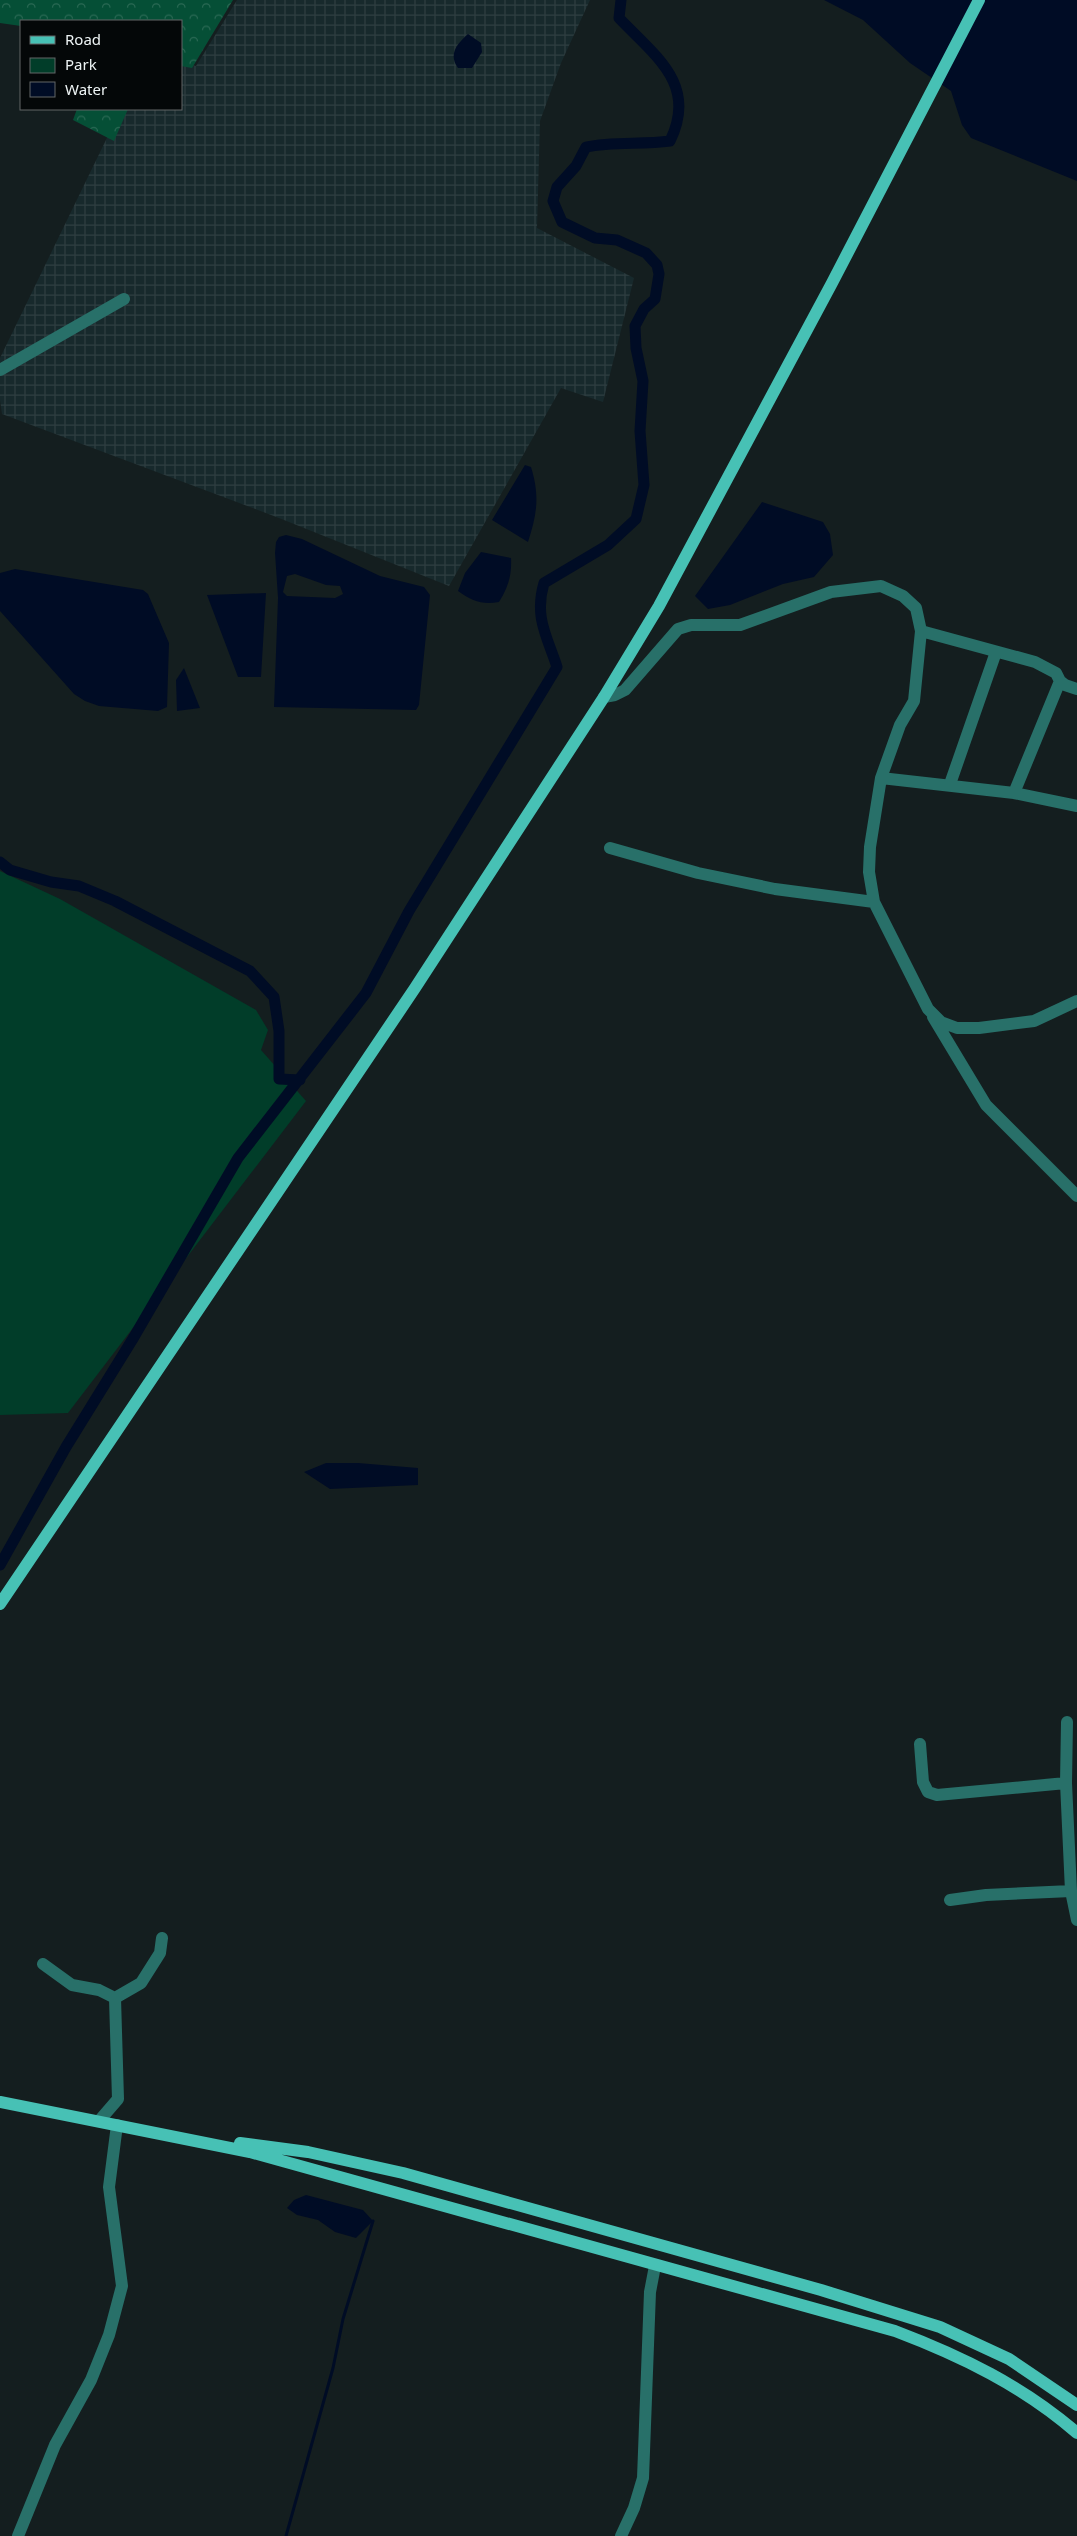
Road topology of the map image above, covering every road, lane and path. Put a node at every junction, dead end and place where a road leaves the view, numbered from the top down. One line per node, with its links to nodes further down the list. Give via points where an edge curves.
1 (979, 0): 8 (main road, via 659,606)
2 (124, 299): 3 (street)
3 (0, 370)
4 (921, 631): 5 (street); 8 (street, via 916,608 903,596 881,586 831,592 740,625 691,625 678,629 625,690); 9 (street, via 914,701 900,725)
5 (996, 652): 6 (street, via 1035,662 1056,673); 10 (street)
6 (1060, 681): 7 (street); 11 (street)
7 (1077, 689)
8 (604, 697): 18 (main road, via 415,988)
9 (881, 778): 10 (street); 14 (street, via 870,847 869,872)
10 (950, 784): 11 (street)
11 (1014, 793): 12 (street)
12 (1077, 806)
13 (610, 848): 14 (street, via 775,889)
14 (874, 902): 16 (street)
15 (1077, 1000): 16 (street, via 1034,1021 979,1028 957,1028 941,1022)
16 (928, 1008): 17 (street, via 986,1105)
17 (1077, 1196)
18 (0, 1604)
19 (1067, 1722): 21 (street)
20 (920, 1744): 21 (street, via 923,1782 928,1792 937,1795)
21 (1066, 1783): 22 (street)
22 (1072, 1883): 23 (street); 24 (street)
23 (950, 1900)
24 (1077, 1920)
25 (162, 1938): 27 (street, via 160,1953 142,1984)
26 (43, 1964): 27 (street, via 72,1985 98,1990)
27 (115, 1998): 29 (street, via 118,2099)
28 (0, 2102): 29 (main road)
29 (98, 2121): 30 (main road)
30 (117, 2125): 31 (main road); 35 (street, via 109,2187 122,2286 109,2335 91,2380 55,2446)
31 (163, 2134): 32 (main road, via 250,2152); 33 (main road, via 308,2152 402,2173 822,2290 940,2327 977,2343 1035,2374)
32 (656, 2266): 34 (main road, via 895,2331 948,2351 996,2375 1052,2411); 36 (street, via 650,2292 643,2478)
33 (1077, 2405)
34 (1077, 2433)
35 (18, 2536)
36 (622, 2536)

